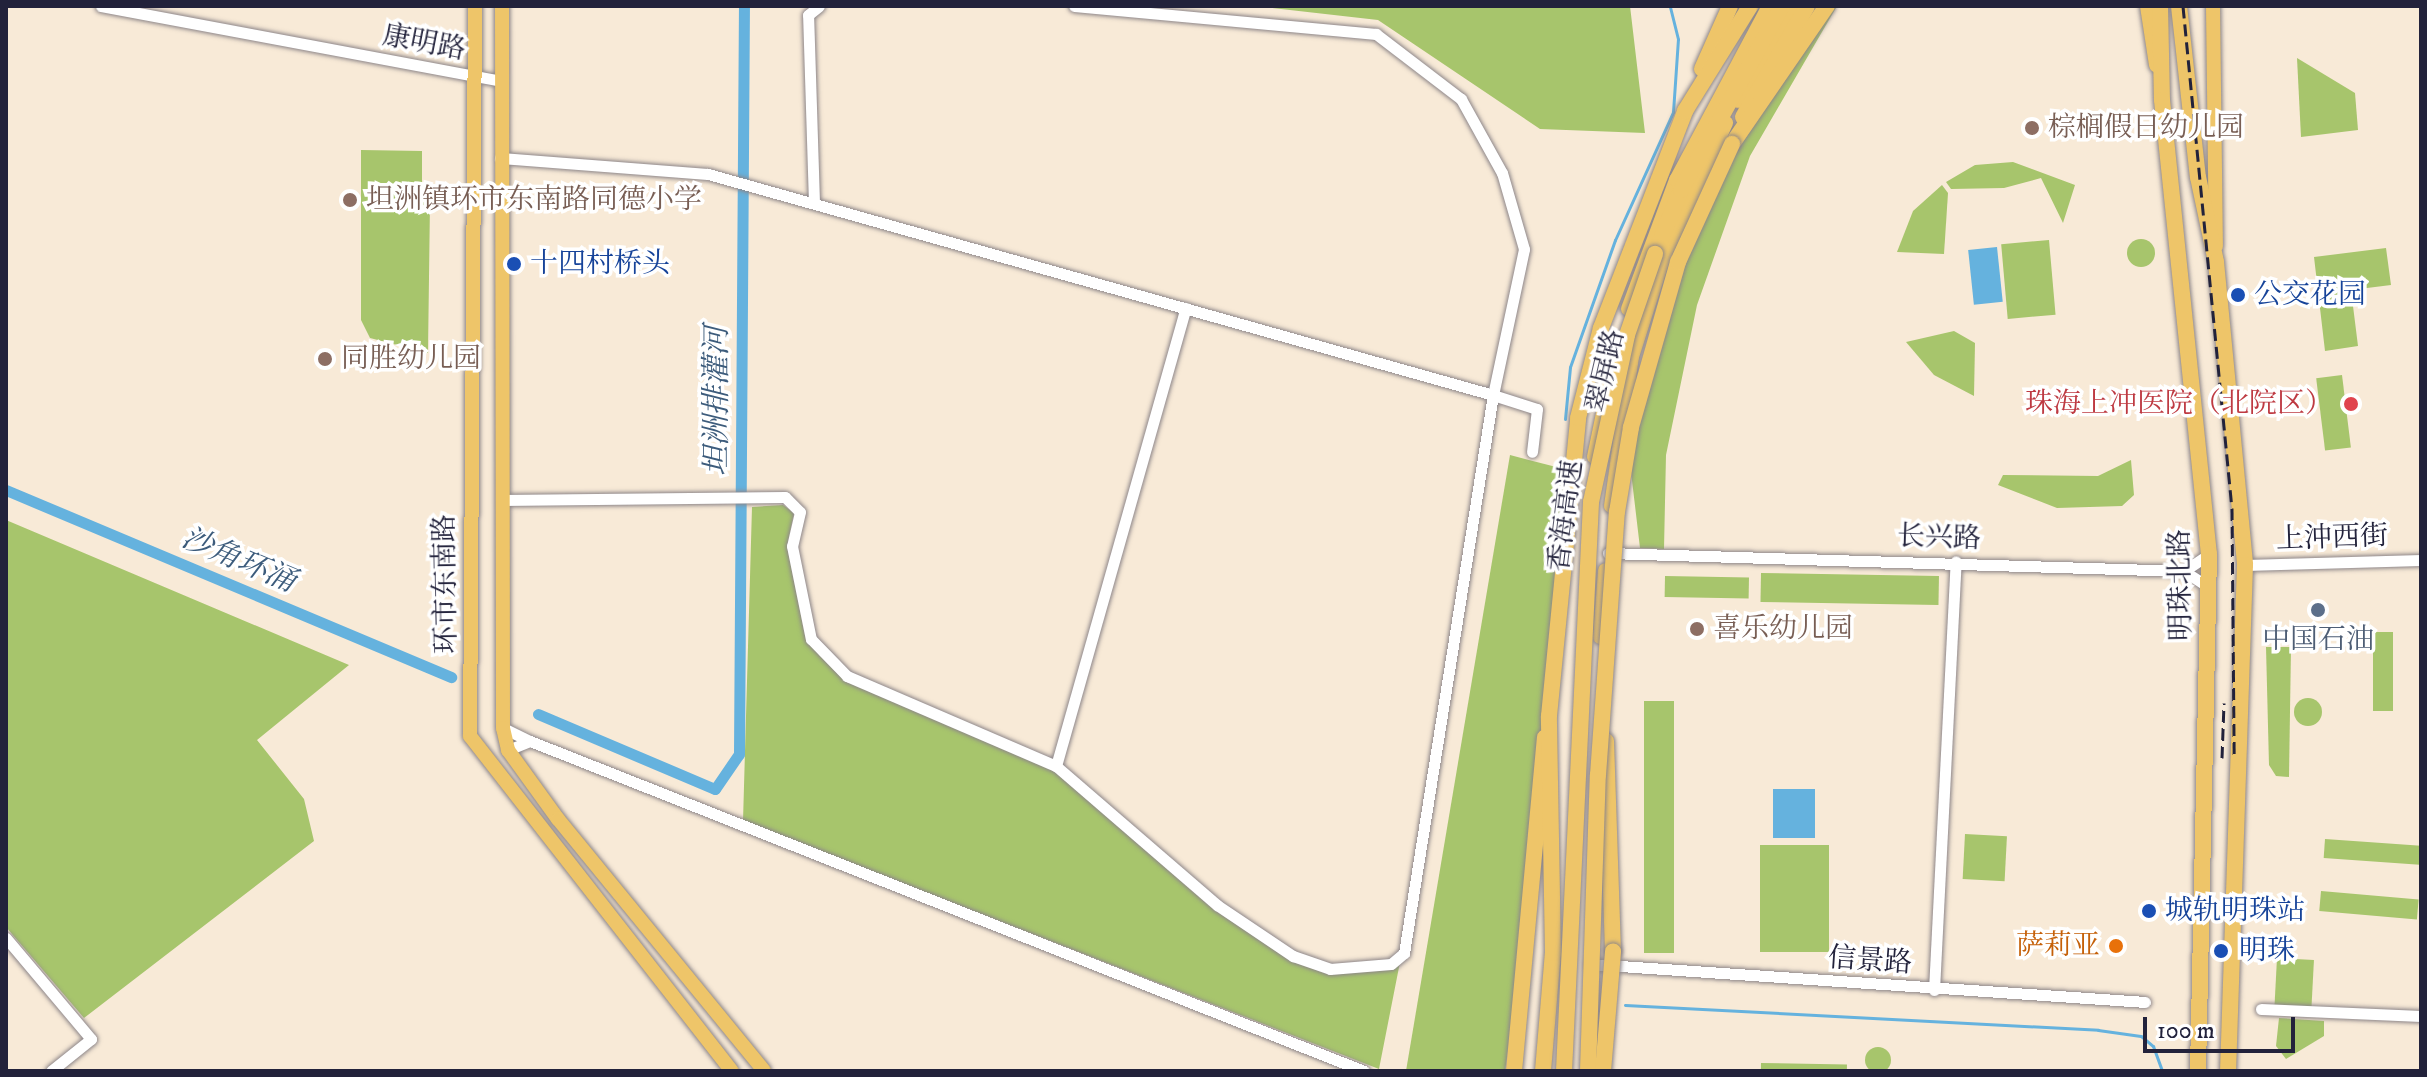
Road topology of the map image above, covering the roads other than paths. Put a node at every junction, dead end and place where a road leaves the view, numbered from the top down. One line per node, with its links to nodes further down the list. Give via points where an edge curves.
1 (101, 6): 17 (street, 康明路)
2 (475, 6): 17 (main road, 环市东南路)
3 (502, 6): 18 (main road, 环市东南路)
4 (819, 6): 23 (street, via 808,15)
5 (1074, 6): 26 (street, via 1376,34 1461,99 1502,173 1524,249)
6 (1730, 6): 20 (highway)
7 (1750, 6): 20 (highway, 香海高速)
8 (1769, 6): 54 (main road, 翠屏路, via 1713,105 1647,248 1602,405 1580,564)
9 (1782, 6): 54 (highway, 香海高速, bridge, via 1681,190 1627,335 1605,422 1583,598)
10 (1796, 6): 29 (main road, 翠屏路, via 1729,117 1664,256 1632,357)
11 (1807, 6): 21 (highway, via 1748,103)
12 (1827, 6): 21 (highway)
13 (2147, 6): 19 (main road, 明珠北路)
14 (2160, 6): 19 (highway, 明珠北路)
15 (2179, 6): 24 (highway, via 2198,177)
16 (2213, 6): 24 (main road)
17 (476, 78): 18 (street, 康明路); 49 (main road, 环市东南路, via 470,736)
18 (501, 81): 22 (main road, 环市东南路)
19 (2162, 100): 30 (highway, 明珠北路)
20 (1685, 111): 37 (highway, 香海高速, via 1601,328 1578,418)
21 (1732, 144): 36 (highway, bridge, via 1678,262 1631,427 1607,599)
22 (500, 158): 23 (street, via 708,174); 28 (main road, 环市东南路)
23 (814, 203): 25 (street)
24 (2216, 262): 33 (highway)
25 (1186, 308): 26 (street); 41 (street)
26 (1493, 395): 27 (street, via 1537,409); 41 (street, via 1404,953 1391,964 1330,969 1293,956 1217,905)
27 (1532, 452)
28 (501, 500): 38 (main road, 环市东南路); 41 (street, via 785,497 800,512 792,546 805,622 820,655 905,704)
29 (1607, 552): 32 (street, 长兴路); 43 (main road, 翠屏路)
30 (2209, 554): 34 (street); 35 (highway, 明珠北路)
31 (2421, 560): 33 (street, 上沖西街)
32 (1956, 562): 34 (street, 长兴路); 44 (street)
33 (2245, 565): 58 (highway)
34 (2184, 571): 35 (street)
35 (2209, 587): 57 (highway, 明珠北路)
36 (1603, 709): 55 (highway, bridge); 56 (highway, bridge, via 1616,908)
37 (1549, 716): 52 (highway, via 1536,774); 53 (highway, 香海高速, via 1553,953)
38 (503, 728): 39 (street); 40 (main road, 环市东南路)
39 (530, 741): 40 (street); 51 (street)
40 (508, 750): 50 (main road, 环市东南路)
41 (1056, 766)
42 (6, 938): 48 (street, via 91,1039)
43 (1591, 964): 44 (street, 信景路); 55 (main road, 翠屏路)
44 (1934, 990): 45 (street, 信景路)
45 (2145, 1002)
46 (2266, 1010): 47 (street)
47 (2421, 1016)
48 (51, 1071)
49 (732, 1071)
50 (764, 1071)
51 (1364, 1071)
52 (1514, 1071)
53 (1543, 1071)
54 (1565, 1071)
55 (1586, 1071)
56 (1603, 1071)
57 (2198, 1071)
58 (2228, 1071)

